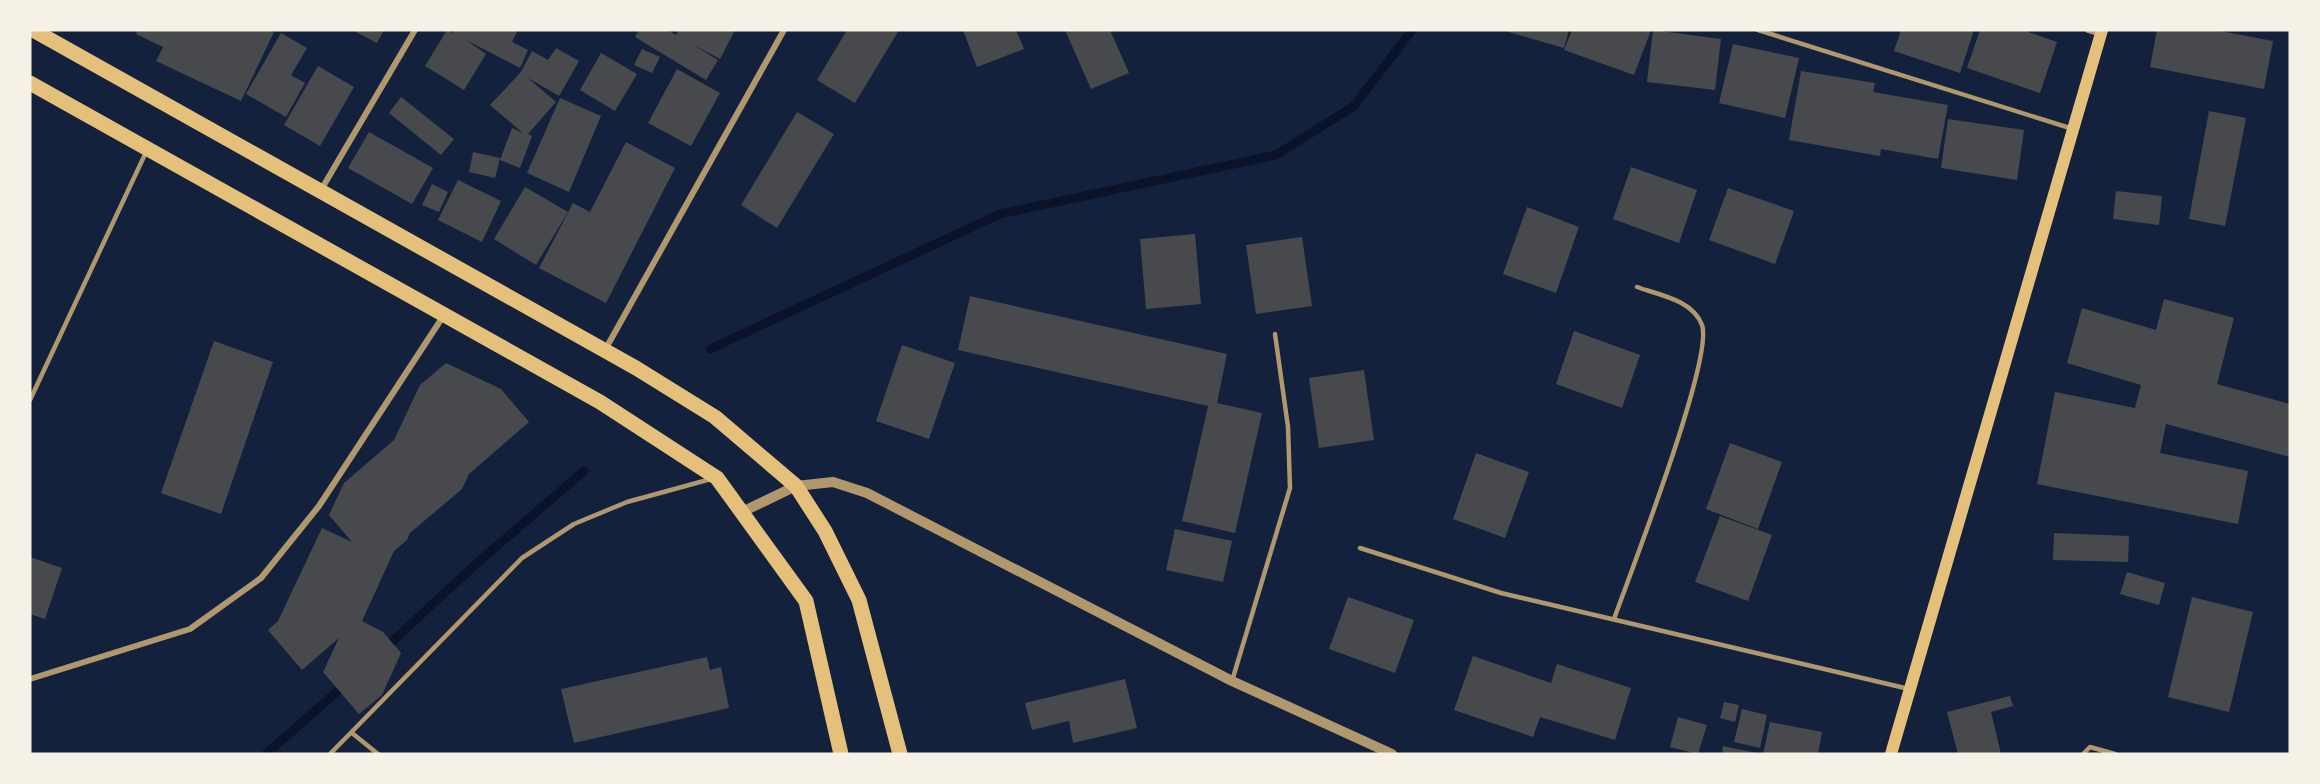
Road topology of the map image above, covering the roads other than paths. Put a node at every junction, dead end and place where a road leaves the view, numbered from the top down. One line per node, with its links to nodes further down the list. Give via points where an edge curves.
1 (415, 30): 10 (street)
2 (784, 30): 14 (street)
3 (1758, 30): 8 (lane)
4 (2088, 30): 6 (street)
5 (42, 32): 10 (main road)
6 (2102, 32): 8 (main road)
7 (30, 83): 9 (main road)
8 (2074, 129): 23 (main road)
9 (148, 148): 12 (main road); 15 (lane)
10 (320, 190): 14 (main road)
11 (1637, 287): 20 (lane, via 1685,304 1702,326 1701,357 1689,403)
12 (444, 315): 16 (main road, via 600,402); 21 (street, via 318,506 261,578 190,630)
13 (1275, 334): 22 (lane, via 1291,455 1290,488)
14 (605, 350): 17 (main road, via 715,417)
15 (30, 400)
16 (717, 478): 18 (main road); 24 (lane, via 627,502 574,524 522,558)
17 (796, 486): 18 (street); 22 (street, via 833,482 867,493); 28 (main road, via 825,531 859,600)
18 (742, 512): 27 (main road, via 806,602)
19 (1360, 548): 20 (lane, via 1501,593)
20 (1614, 619): 23 (lane)
21 (30, 679)
22 (1232, 681): 29 (street)
23 (1910, 689): 30 (main road)
24 (352, 733): 25 (lane); 26 (lane)
25 (330, 754)
26 (378, 754)
27 (841, 754)
28 (900, 754)
29 (1392, 754)
30 (1891, 754)
31 (2083, 754): 32 (lane, via 2090,747)
32 (2115, 754)

